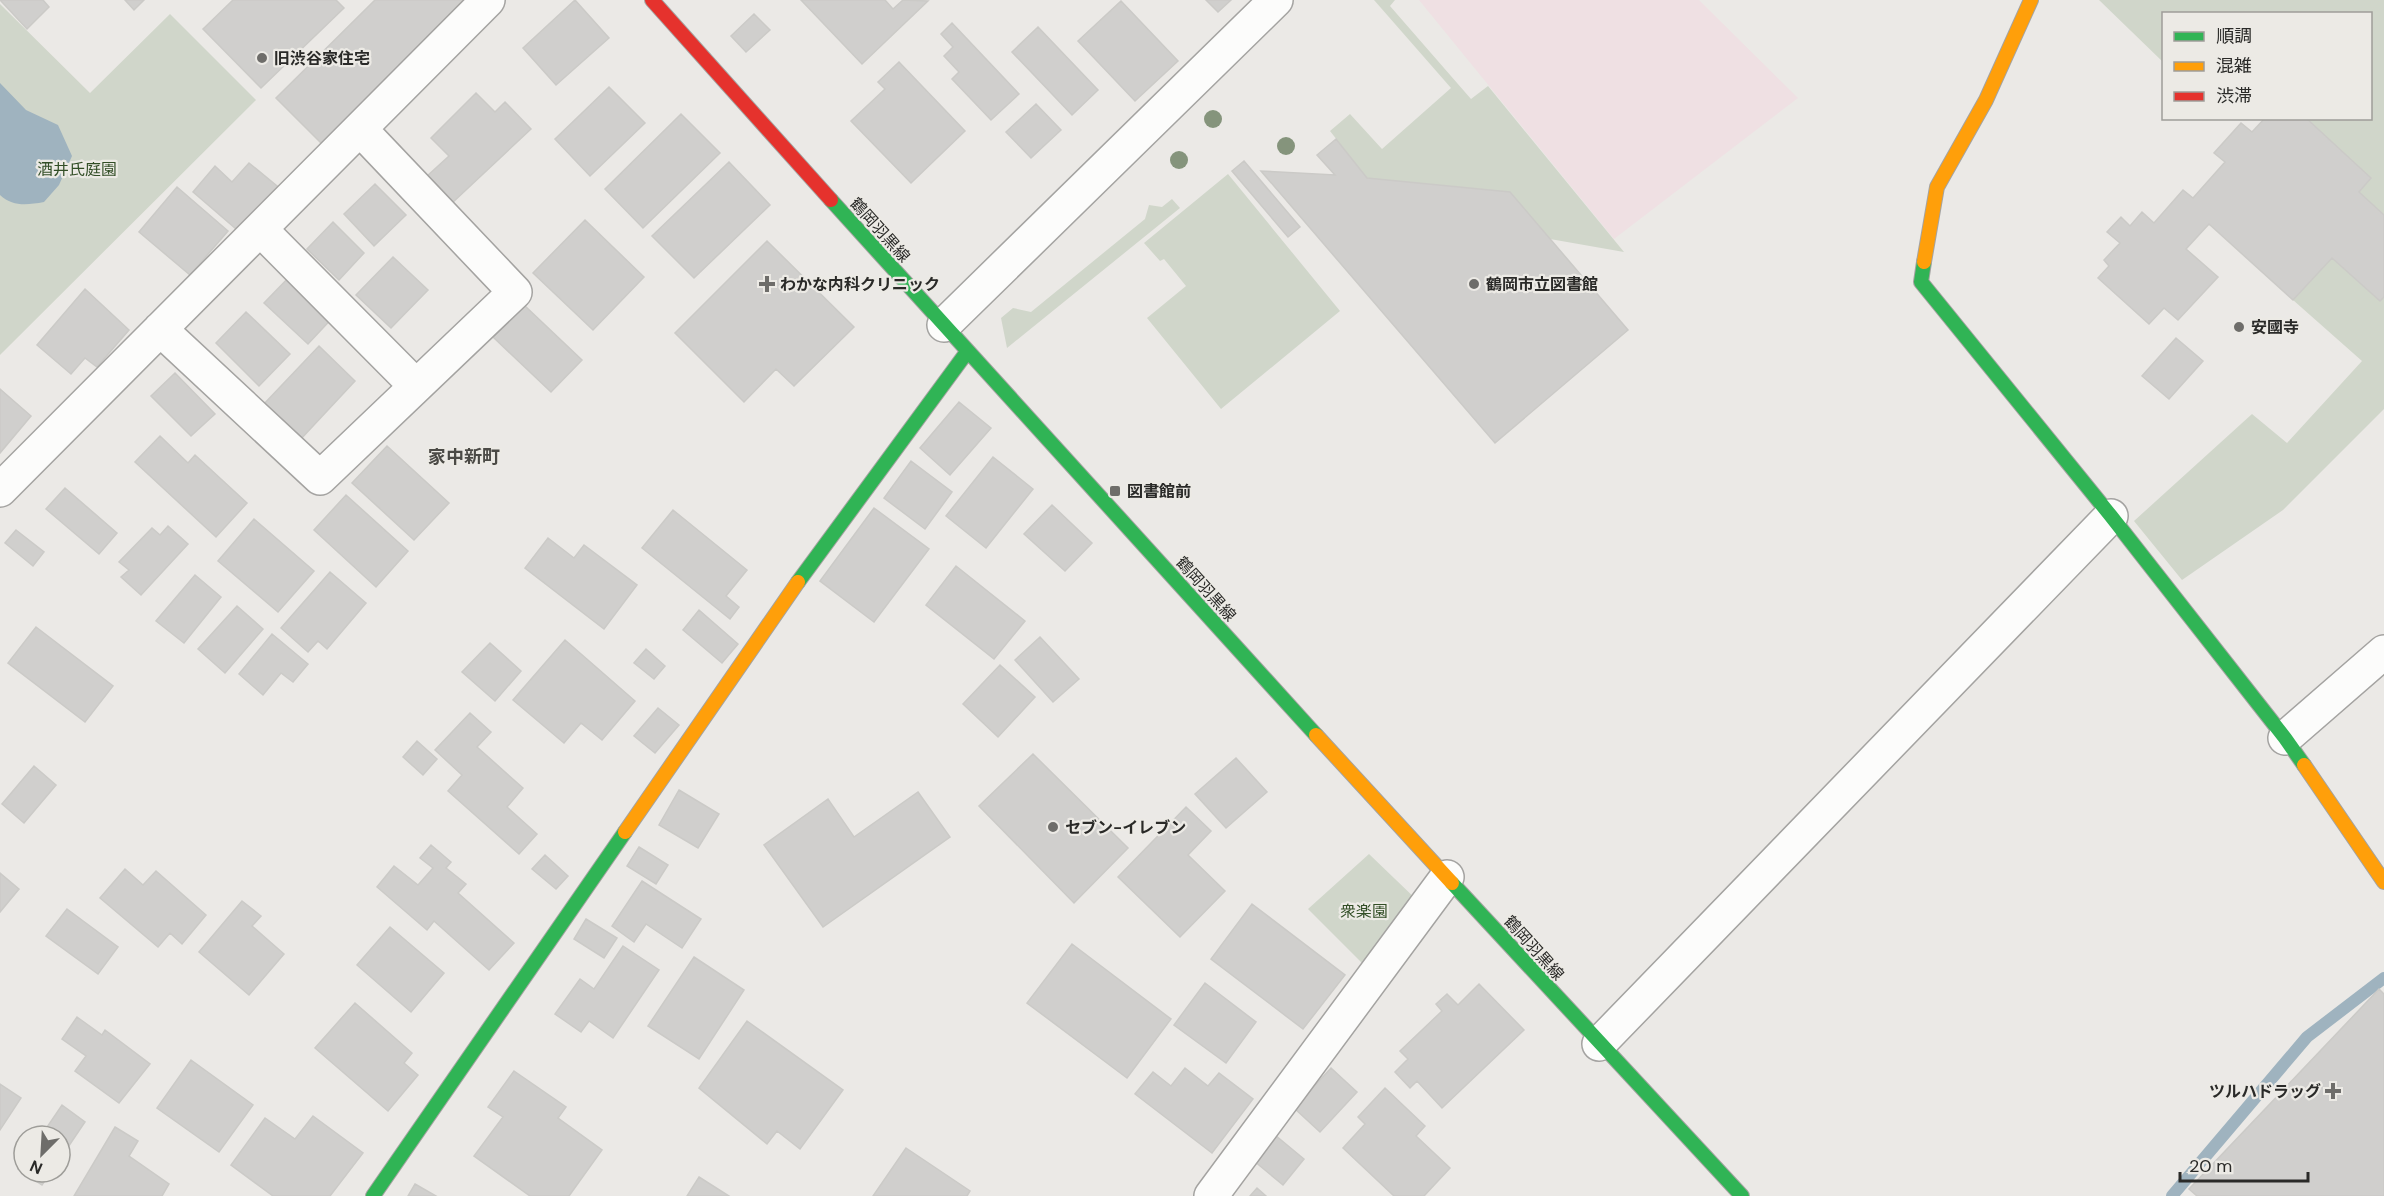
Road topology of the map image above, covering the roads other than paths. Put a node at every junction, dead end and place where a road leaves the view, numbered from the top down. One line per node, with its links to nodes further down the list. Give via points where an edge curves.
1 (488, 0): 5 (street)
2 (652, 0): 7 (street, 鶴岡羽黒線)
3 (1276, 0): 7 (street)
4 (2031, 0): 12 (street, via 1986,100 1937,187 1921,282)
5 (360, 129): 6 (street); 10 (street, via 515,292)
6 (260, 229): 8 (street); 10 (street)
7 (944, 326): 9 (street, 鶴岡羽黒線)
8 (160, 329): 10 (street, via 320,478); 11 (street)
9 (967, 352): 15 (street, 鶴岡羽黒線); 18 (street, via 793,589)
10 (416, 386)
11 (0, 490)
12 (2111, 516): 14 (street); 17 (street)
13 (2384, 652): 14 (street)
14 (2284, 738): 16 (street)
15 (1447, 878): 17 (street, 鶴岡羽黒線); 19 (street)
16 (2384, 882)
17 (1599, 1044): 20 (street, 鶴岡羽黒線)
18 (372, 1196)
19 (1211, 1196)
20 (1742, 1196)

